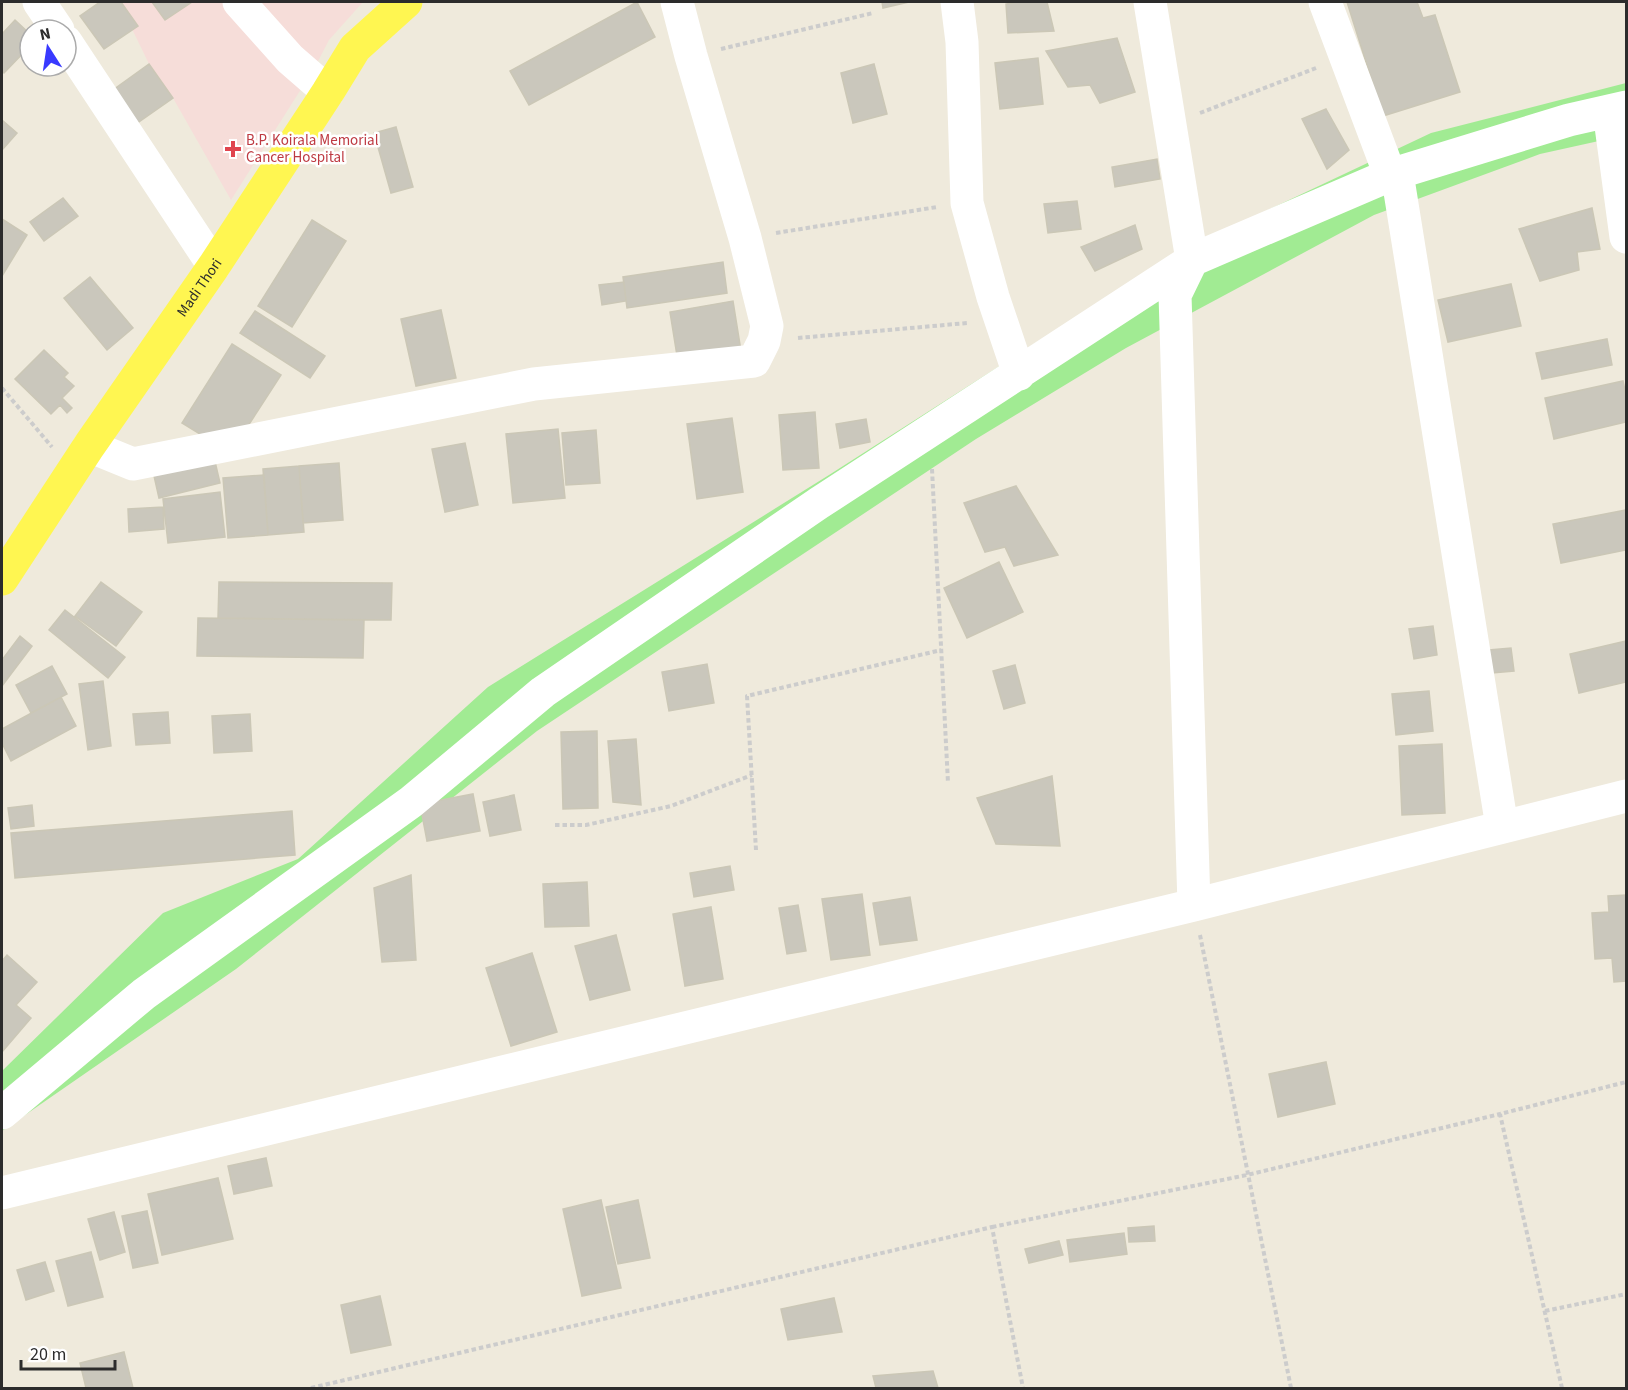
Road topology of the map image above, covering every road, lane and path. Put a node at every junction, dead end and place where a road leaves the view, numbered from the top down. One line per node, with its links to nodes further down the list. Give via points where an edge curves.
1 (39, 2): 9 (street)
2 (239, 2): 13 (street, via 290,58)
3 (406, 2): 13 (main road, Madi Thori, via 355,48)
4 (677, 2): 10 (street)
5 (957, 2): 17 (street)
6 (1150, 2): 15 (street)
7 (1325, 2): 11 (street)
8 (873, 13): 10 (path)
9 (50, 18)
10 (691, 56): 19 (street)
11 (1345, 57): 15 (path); 16 (street)
12 (78, 60): 21 (street)
13 (328, 92): 21 (main road, Madi Thori)
14 (1618, 109): 16 (street, via 1569,120); 18 (street)
15 (1169, 125): 20 (street)
16 (1394, 174): 20 (street); 34 (street)
17 (968, 203): 19 (path); 22 (street)
18 (1626, 237)
19 (745, 238): 23 (street, via 767,326)
20 (1192, 260): 24 (street); 36 (street, via 1175,295)
21 (214, 266): 27 (main road, Madi Thori)
22 (1001, 320): 23 (path); 24 (street)
23 (764, 341): 27 (street, via 754,361 534,384 133,464)
24 (1019, 374): 26 (street)
25 (2, 388): 27 (path)
26 (930, 432): 29 (path); 38 (street, via 543,692 411,802 144,994)
27 (81, 458): 28 (main road, Madi Thori)
28 (2, 579)
29 (941, 650): 30 (path, via 747,696); 31 (path)
30 (752, 775): 33 (path, via 671,806 586,825); 35 (path)
31 (948, 783)
32 (1626, 796): 34 (street)
33 (555, 825)
34 (1502, 827): 36 (street)
35 (756, 850)
36 (1194, 905): 40 (path); 41 (street)
37 (1626, 1082): 39 (path)
38 (2, 1113)
39 (1500, 1114): 40 (path); 44 (path)
40 (1247, 1175): 42 (path); 47 (path)
41 (2, 1193)
42 (992, 1227): 45 (path); 46 (path)
43 (1626, 1294): 44 (path)
44 (1545, 1311): 48 (path)
45 (311, 1389)
46 (1023, 1389)
47 (1290, 1389)
48 (1562, 1389)

